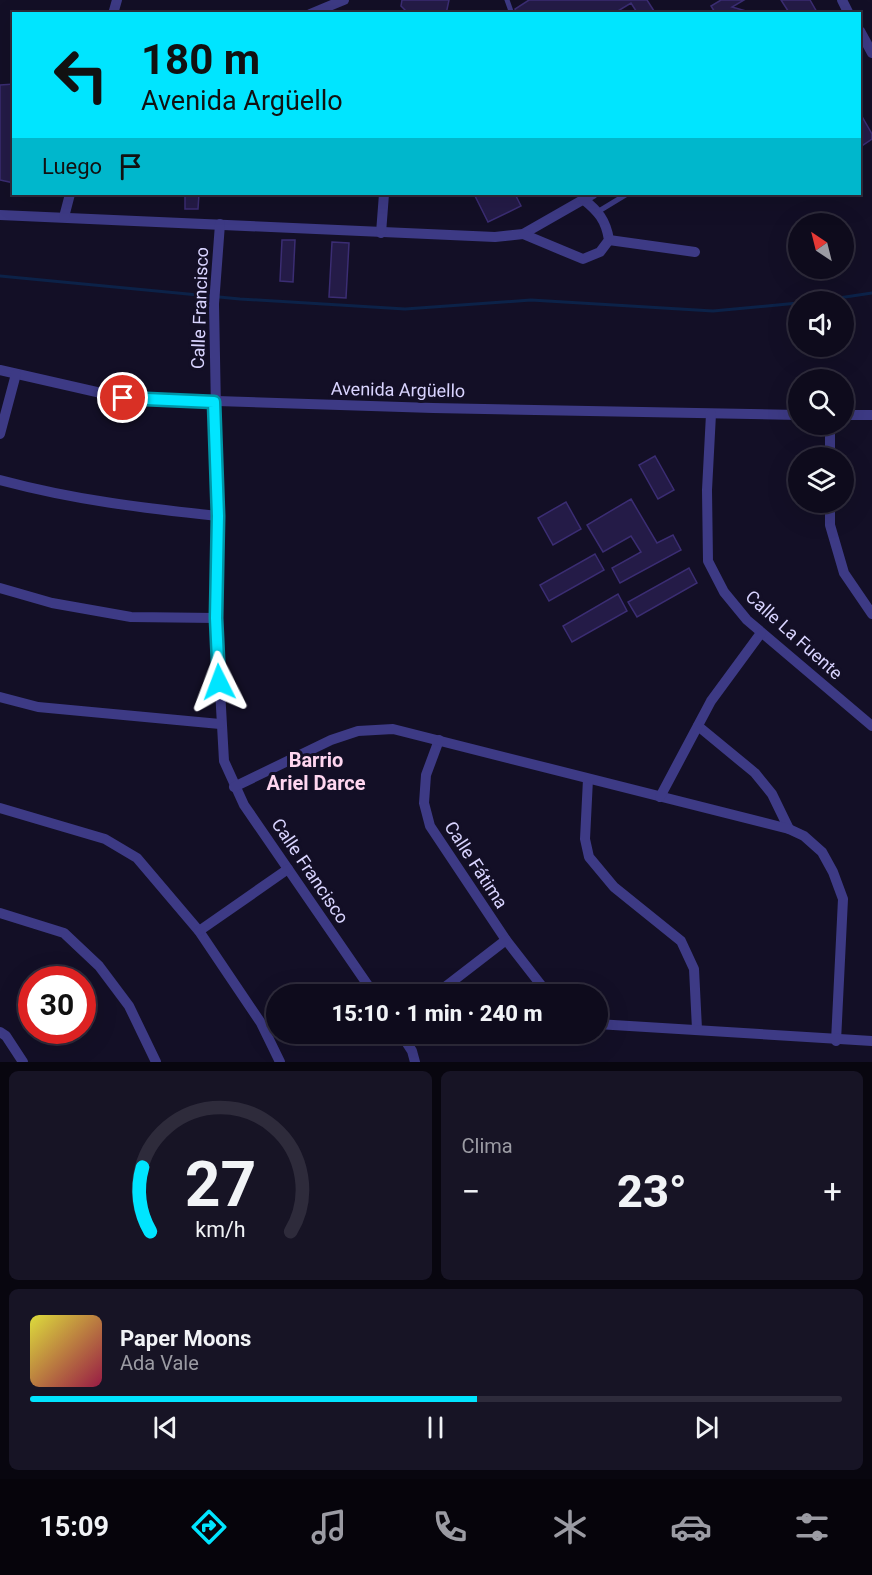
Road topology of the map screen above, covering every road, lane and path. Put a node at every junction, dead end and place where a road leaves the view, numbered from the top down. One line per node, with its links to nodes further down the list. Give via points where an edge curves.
1 (344, 0): 2 (street)
2 (315, 12)
3 (861, 33): 4 (street)
4 (872, 53)
5 (70, 195): 11 (street)
6 (384, 195): 13 (street)
7 (619, 195): 9 (lane)
8 (588, 196): 9 (street); 14 (street)
9 (598, 211): 15 (street)
10 (0, 215): 11 (street)
11 (64, 217): 12 (street)
12 (220, 224): 13 (street); 19 (street, Calle Francisco, via 214,304)
13 (381, 233): 14 (street, via 495,237)
14 (523, 234): 15 (street, via 583,259 600,252)
15 (609, 240): 16 (street)
16 (695, 252)
17 (0, 370): 18 (street, Avenida Argüello)
18 (16, 374): 19 (street, Avenida Argüello, via 123,398); 24 (street)
19 (214, 402): 20 (street, Avenida Argüello); 27 (street, Calle Francisco)
20 (711, 414): 21 (street, Avenida Argüello); 31 (street, Calle La Fuente, via 708,561 724,592)
21 (788, 415)
22 (854, 415): 23 (street)
23 (872, 415)
24 (0, 434)
25 (0, 480): 27 (street, via 108,504)
26 (830, 513): 29 (street, via 844,573)
27 (218, 516): 30 (street, Calle Francisco)
28 (0, 588): 30 (street, via 52,603 131,617)
29 (872, 614)
30 (216, 618): 33 (street, Calle Francisco)
31 (761, 633): 34 (street, via 711,701); 35 (street, Calle La Fuente)
32 (0, 697): 33 (street, via 38,707)
33 (220, 724): 38 (street, Calle Francisco, via 224,760)
34 (698, 726): 39 (street); 41 (street, via 755,772 772,794)
35 (872, 726)
36 (439, 740): 37 (street); 38 (street, via 393,729 358,731); 45 (street, Calle Fátima, via 426,775 424,803 430,826)
37 (588, 779): 39 (street); 50 (street, via 585,839 589,857 614,887 681,941 694,969)
38 (234, 787): 42 (street, Calle Francisco)
39 (660, 797): 41 (street)
40 (0, 808): 44 (street, via 105,839 136,858)
41 (789, 830): 52 (street, via 804,836 822,852 843,899)
42 (288, 869): 44 (street); 46 (street, Calle Francisco)
43 (0, 913): 56 (street, via 64,933 99,966 129,1005)
44 (199, 931): 57 (street, via 261,1023)
45 (506, 940): 47 (street); 48 (street, Calle Fátima)
46 (367, 984)
47 (449, 984)
48 (540, 984)
49 (608, 1025): 50 (street)
50 (697, 1029): 52 (street)
51 (0, 1032): 55 (street)
52 (836, 1041): 53 (street)
53 (872, 1041)
54 (408, 1044): 58 (street)
55 (23, 1062)
56 (156, 1062)
57 (280, 1062)
58 (415, 1062)

